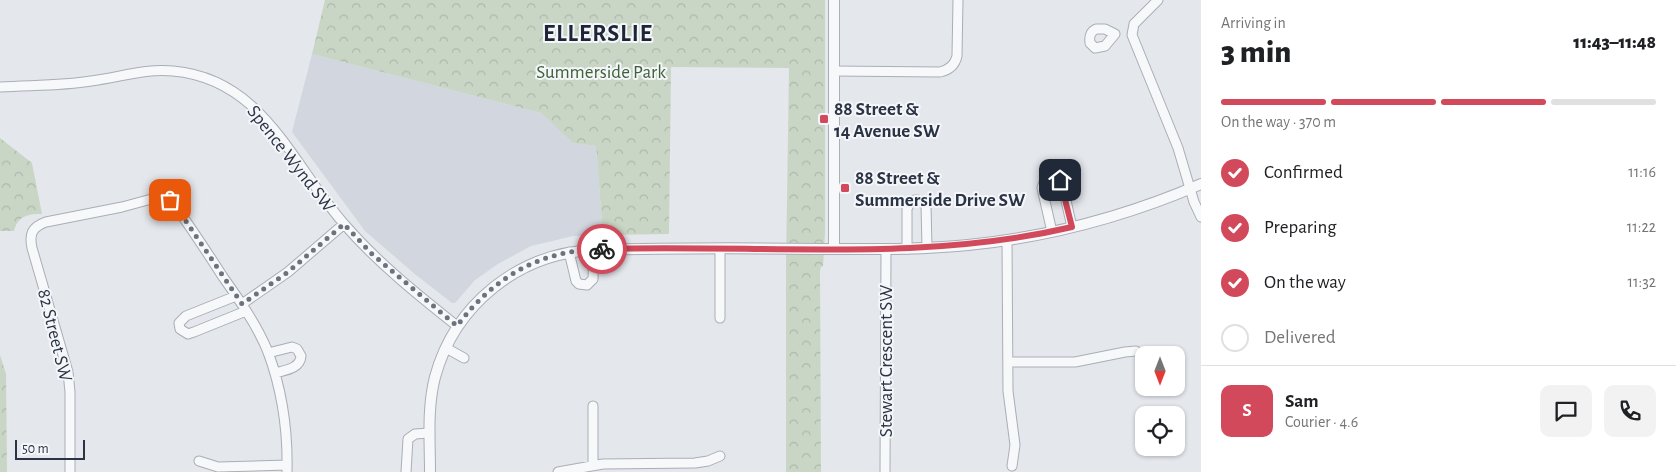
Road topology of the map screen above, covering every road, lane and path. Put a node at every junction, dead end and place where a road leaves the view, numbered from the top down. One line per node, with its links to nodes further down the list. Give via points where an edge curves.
1 (834, 0): 6 (street)
2 (958, 0): 6 (street, via 957,56 948,69 940,72)
3 (1158, 0): 4 (street, via 1138,19)
4 (1132, 31): 5 (street); 9 (street, via 1178,148)
5 (1115, 34)
6 (834, 72): 17 (street)
7 (0, 87): 11 (street, Spence Wynd SW, via 89,82 159,70 188,73 217,82 261,113)
8 (1201, 184): 9 (street)
9 (1190, 188): 10 (street); 12 (street, via 1131,211)
10 (1201, 217)
11 (344, 224): 23 (street); 25 (street, Spence Wynd SW, via 372,254)
12 (1072, 227): 13 (street); 13 (street, via 1062,183 1051,176 1044,179 1042,188)
13 (1052, 232): 14 (street)
14 (1007, 240): 15 (street); 30 (street)
15 (927, 248): 19 (street); 19 (street, via 926,205 915,199 907,209)
16 (720, 249): 17 (street); 20 (street); 24 (street)
17 (834, 249): 18 (street)
18 (886, 249): 19 (street); 43 (street, Stewart Crescent SW)
19 (907, 249)
20 (594, 250): 21 (street); 21 (street, via 593,280 587,285 576,281)
21 (569, 252): 25 (street, via 514,272 491,288)
22 (236, 296): 23 (street); 23 (street, via 186,316 180,323 180,329 188,334); 39 (street, 82 Street SW, via 174,204 166,198 152,198 131,206 46,222 32,231 32,248 68,372)
23 (244, 308): 28 (street)
24 (720, 318)
25 (457, 326): 26 (street)
26 (446, 348): 29 (street); 33 (street, via 435,378)
27 (1135, 352): 30 (street, via 1075,362)
28 (268, 354): 31 (street); 31 (street, via 292,347 301,356 296,367)
29 (464, 358)
30 (1008, 362): 37 (street, via 1015,445)
31 (275, 373): 38 (street, via 284,419)
32 (593, 406): 36 (street)
33 (430, 433): 40 (street, via 408,438); 41 (street)
34 (720, 456): 36 (street, via 695,463)
35 (199, 461): 38 (street, via 218,467)
36 (593, 465): 42 (street)
37 (1012, 466)
38 (287, 469)
39 (70, 472)
40 (406, 472)
41 (430, 472)
42 (558, 472)
43 (885, 472)

